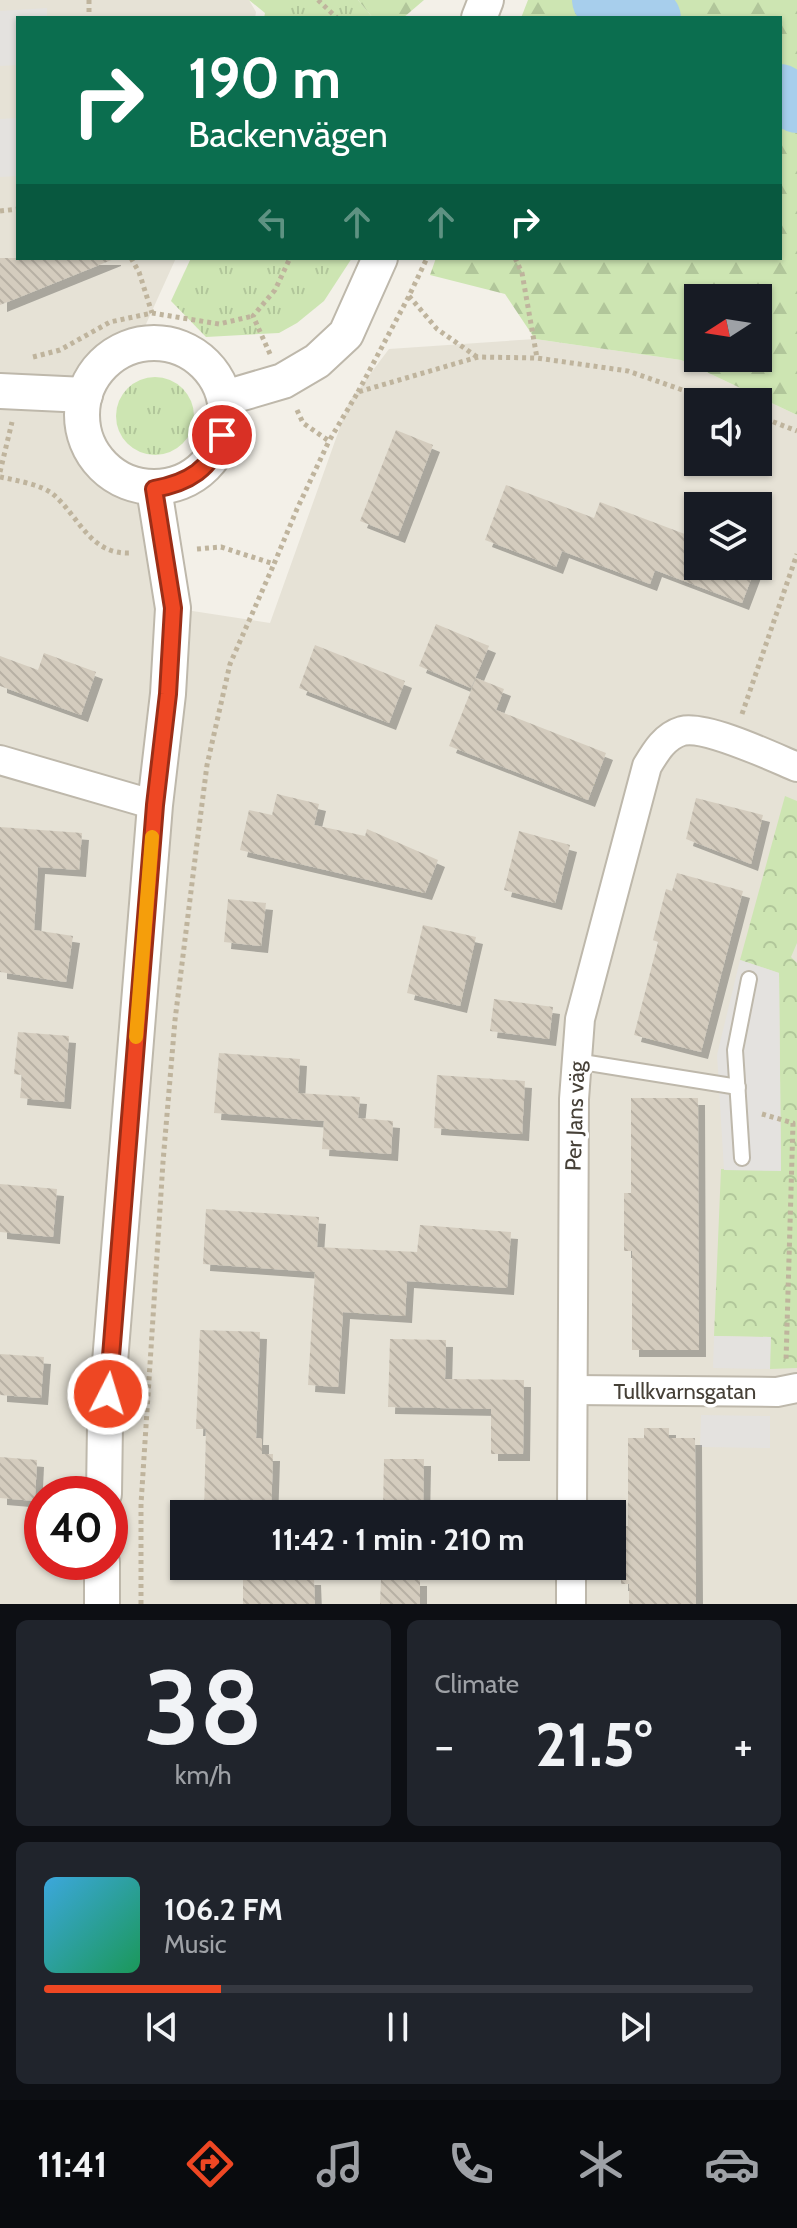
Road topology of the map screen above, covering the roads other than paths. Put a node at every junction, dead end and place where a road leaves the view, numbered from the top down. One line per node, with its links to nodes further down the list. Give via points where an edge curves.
1 (379, 260): 4 (street, via 346,334 317,361 283,381)
2 (0, 391): 3 (street)
3 (85, 395): 4 (street, via 107,360 155,341 188,349 204,362 219,379); 5 (street, via 81,416 97,461 133,485)
4 (225, 398): 5 (street, via 227,415 218,451 193,476)
5 (154, 489): 8 (street, via 173,608)
6 (0, 760): 8 (street)
7 (797, 767): 10 (street, Per Jans väg, via 694,730 671,736 658,747 647,766 580,1019)
8 (155, 805): 15 (street)
9 (749, 979): 11 (lane, via 735,1050)
10 (576, 1061): 11 (lane); 14 (street, Per Jans väg)
11 (738, 1087): 12 (lane)
12 (742, 1158)
13 (791, 1389): 14 (street, Tullkvarnsgatan)
14 (573, 1390): 16 (street, Per Jans väg)
15 (104, 1476)
16 (572, 1500)
17 (102, 1580): 19 (street)
18 (571, 1580): 20 (street)
19 (102, 1604)
20 (571, 1604)

